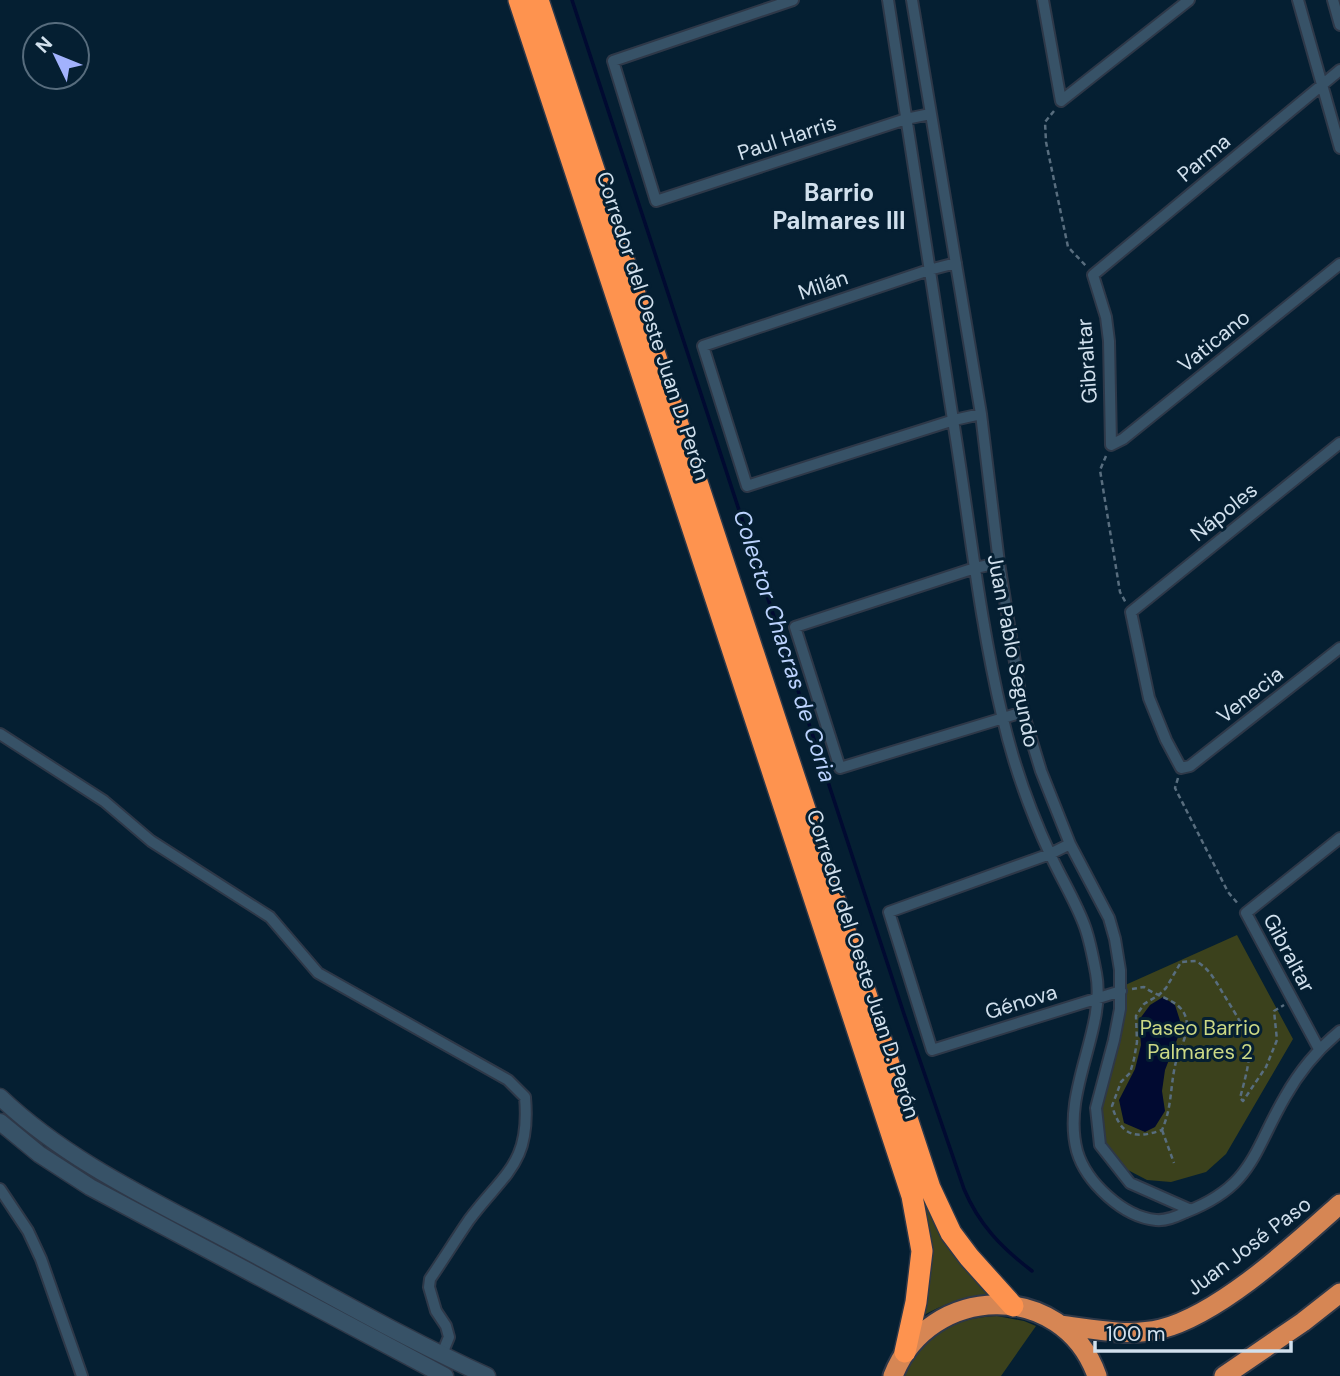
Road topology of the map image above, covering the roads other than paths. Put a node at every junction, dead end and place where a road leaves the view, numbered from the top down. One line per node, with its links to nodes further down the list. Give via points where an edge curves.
1 (519, 0): 47 (highway, Corredor del Oeste Juan D. Perón, via 912,1196 922,1266)
2 (538, 0): 44 (highway, Corredor del Oeste Juan D. Perón, via 930,1188 951,1233)
3 (793, 0): 14 (street, Paul Harris, via 612,61 656,201)
4 (888, 0): 14 (street, Juan Pablo Segundo)
5 (912, 0): 13 (street, Juan Pablo Segundo)
6 (1043, 0): 7 (street, via 1062,101)
7 (1189, 0)
8 (1298, 0): 12 (street)
9 (1333, 0): 10 (street)
10 (1340, 25)
11 (1340, 70): 12 (street, Parma)
12 (1322, 85): 15 (street); 19 (street, Parma)
13 (930, 114): 14 (street, Paul Harris); 16 (street, Juan Pablo Segundo)
14 (906, 119): 18 (street, Juan Pablo Segundo)
15 (1340, 148)
16 (956, 263): 18 (street, Milán); 20 (street, Juan Pablo Segundo)
17 (1340, 264): 23 (street, Vaticano)
18 (929, 270): 21 (street, Juan Pablo Segundo); 21 (street, Milán, via 703,346 747,486)
19 (1093, 275): 23 (street, Gibraltar, via 1109,341)
20 (981, 414): 21 (street); 24 (street, Juan Pablo Segundo)
21 (954, 420): 25 (street, Juan Pablo Segundo)
22 (1340, 443): 30 (street, Nápoles, via 1131,612 1149,698)
23 (1111, 445)
24 (999, 563): 25 (street); 27 (street, Juan Pablo Segundo)
25 (975, 568): 28 (street, Juan Pablo Segundo); 28 (street, via 795,627 840,768)
26 (1340, 648): 30 (street, Venecia, via 1190,766)
27 (1023, 712): 28 (street); 32 (street, Juan Pablo Segundo)
28 (1002, 718): 33 (street, Juan Pablo Segundo)
29 (0, 734): 46 (street, via 104,801 150,841 270,917 318,973 508,1080 526,1097 522,1152 430,1279 436,1311 449,1337)
30 (1181, 768)
31 (1340, 838): 37 (street, Gibraltar, via 1246,913)
32 (1070, 844): 33 (street); 34 (street, Juan Pablo Segundo, via 1109,918)
33 (1050, 854): 35 (street, Juan Pablo Segundo, via 1086,930); 35 (street, Génova, via 889,912 932,1050)
34 (1121, 991): 35 (street, Génova); 42 (street, Juan Pablo Segundo, via 1114,1041 1096,1108 1100,1144 1130,1183)
35 (1097, 999): 42 (street, Juan Pablo Segundo, via 1077,1090 1074,1126 1083,1167 1106,1194 1132,1212 1167,1220)
36 (1340, 1031): 37 (street, Juan Pablo Segundo)
37 (1318, 1049): 42 (street, Juan Pablo Segundo, via 1285,1095 1248,1167 1221,1196)
38 (0, 1097): 46 (main road, via 76,1157)
39 (0, 1122): 49 (main road, via 90,1187)
40 (0, 1189): 48 (street, via 33,1241)
41 (1340, 1205): 45 (highway, Juan José Paso, via 1240,1287 1198,1314 1161,1329 1137,1332)
42 (1191, 1210)
43 (1340, 1293): 52 (highway)
44 (1013, 1306): 45 (highway); 47 (highway, via 982,1305 953,1313 926,1329)
45 (1060, 1325): 51 (highway, via 1087,1354)
46 (442, 1354): 50 (main road)
47 (896, 1368)
48 (82, 1376)
49 (444, 1376)
50 (486, 1376)
51 (1097, 1376)
52 (1224, 1376)

